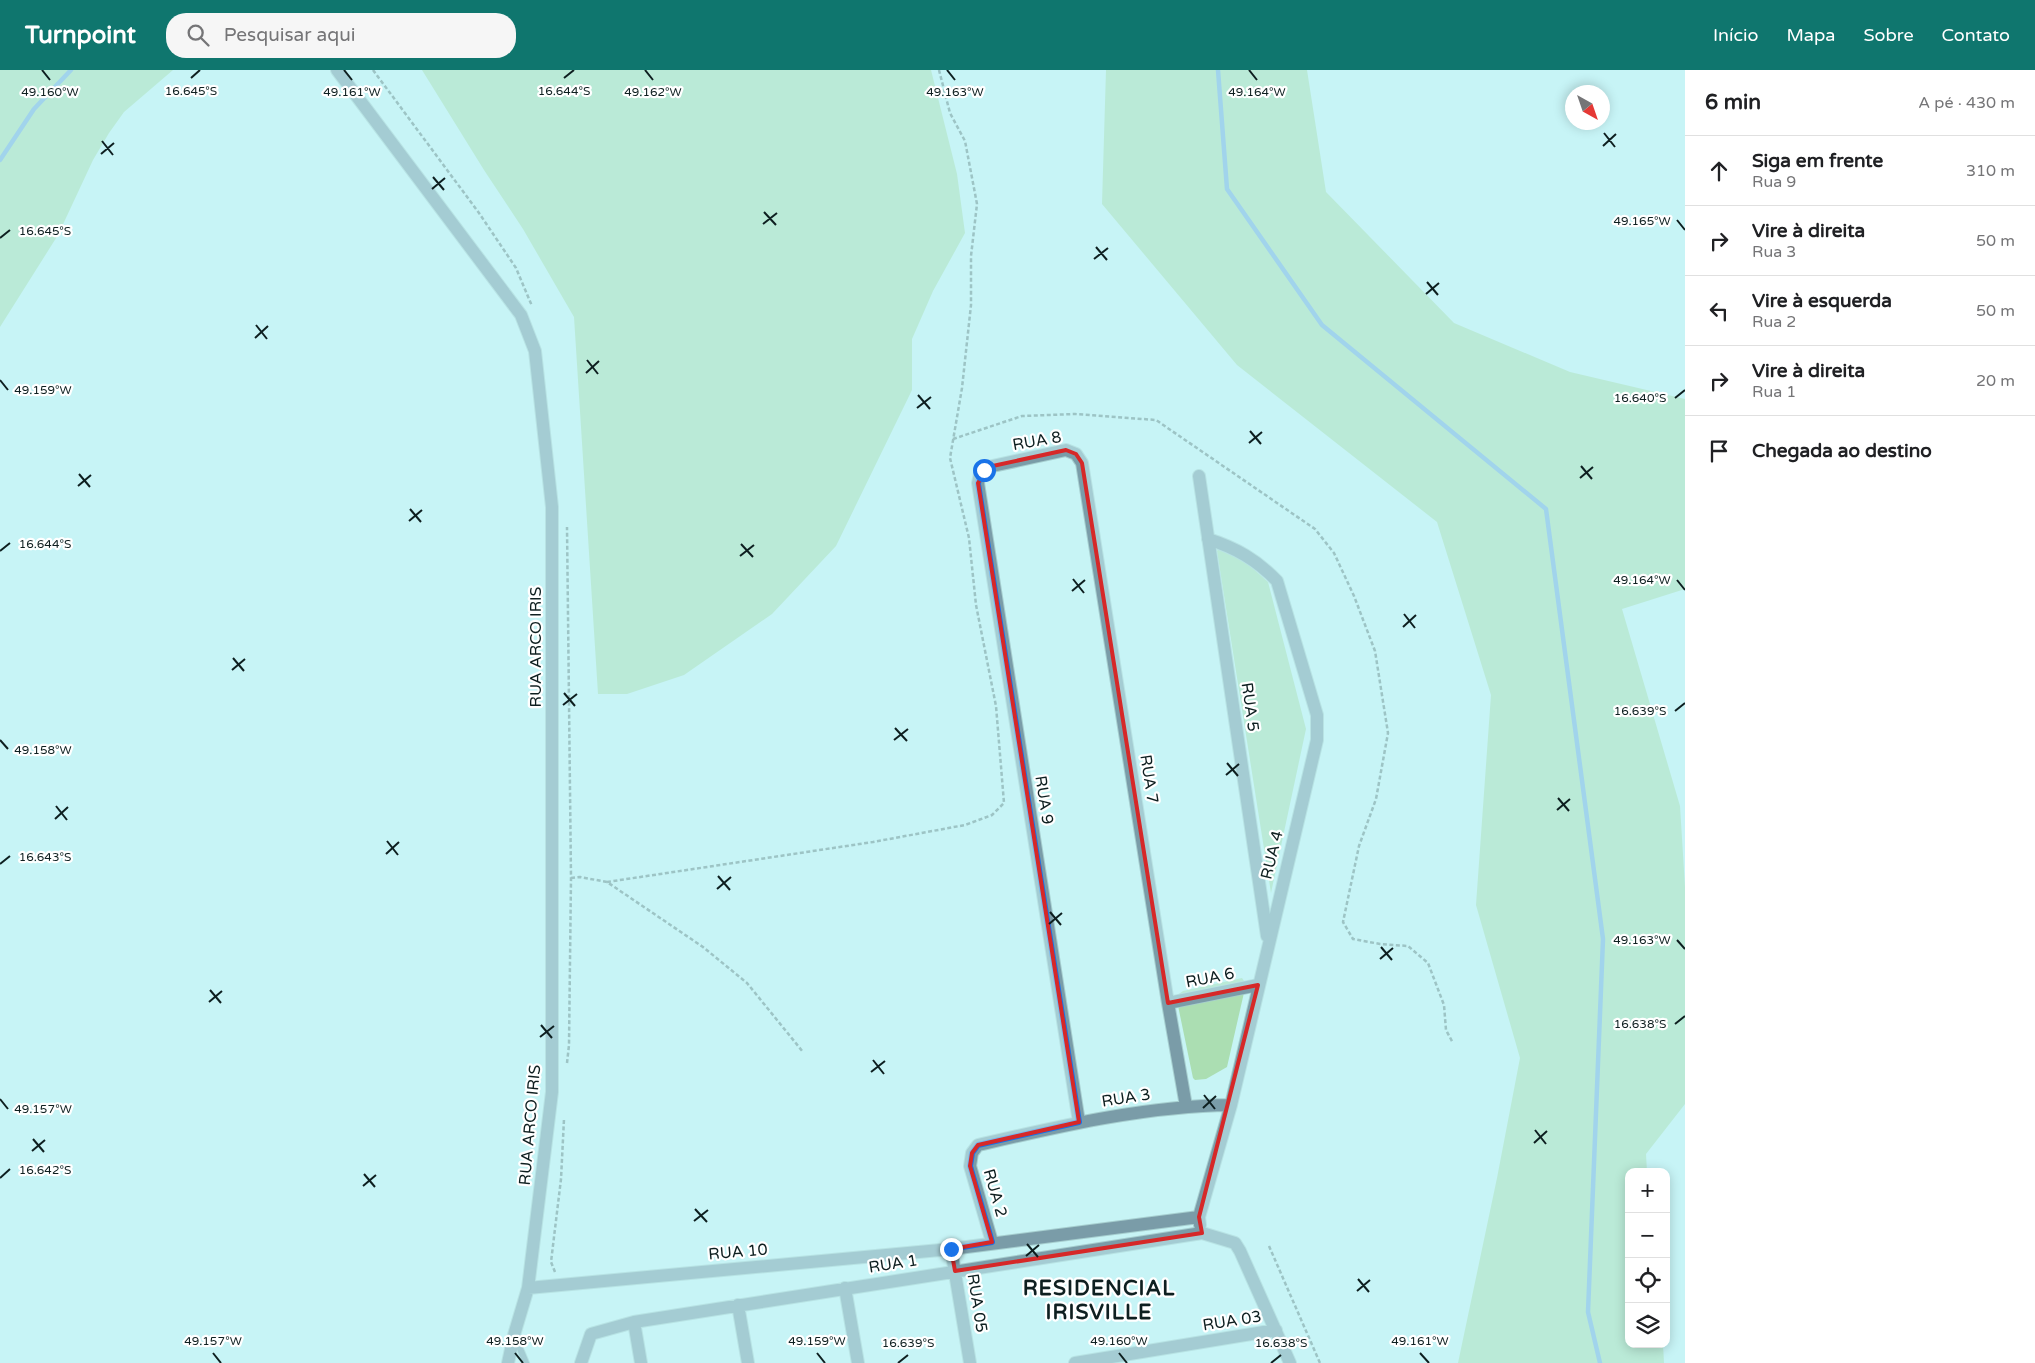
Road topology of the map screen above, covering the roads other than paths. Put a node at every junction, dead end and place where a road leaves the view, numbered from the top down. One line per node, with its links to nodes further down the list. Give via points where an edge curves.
1 (337, 70): 18 (street, RUA ARCO IRIS, via 521,315 535,351 552,507 552,1092)
2 (1080, 458): 4 (street, RUA 8, via 1066,450 988,467 980,474); 8 (street, RUA 7)
3 (1199, 476): 5 (street, RUA 5)
4 (978, 484): 11 (street, RUA 9)
5 (1208, 539): 6 (street, RUA 5); 6 (street, RUA 4, via 1246,555 1277,582 1317,715 1317,740)
6 (1268, 943): 7 (street, RUA 4)
7 (1258, 985): 8 (street, RUA 6); 9 (street, RUA 4)
8 (1168, 1003): 10 (street, RUA 7)
9 (1231, 1104): 10 (street, RUA 3); 13 (street, RUA 4)
10 (1186, 1106): 11 (street, RUA 3)
11 (1079, 1122): 12 (street, RUA 3, via 978,1145)
12 (972, 1153): 15 (street, RUA 2, via 970,1166)
13 (1199, 1217): 14 (street); 15 (street)
14 (1202, 1233): 17 (street, RUA 1); 22 (street, RUA 1, via 1235,1243)
15 (992, 1242): 16 (street)
16 (951, 1249): 17 (street, RUA 05); 18 (street, RUA 10)
17 (955, 1271): 19 (street, RUA 1); 30 (street, RUA 05)
18 (528, 1288): 23 (street, RUA ARCO IRIS)
19 (845, 1288): 20 (street, RUA 1); 29 (street)
20 (738, 1305): 21 (street, RUA 1); 28 (street)
21 (634, 1322): 26 (street, RUA 1, via 591,1334); 27 (street)
22 (1276, 1330): 31 (street, RUA 03); 32 (street, RUA 1)
23 (514, 1335): 24 (street, RUA ARCO IRIS); 25 (lane)
24 (508, 1363)
25 (526, 1363)
26 (581, 1363)
27 (641, 1363)
28 (748, 1363)
29 (858, 1363)
30 (970, 1363)
31 (1075, 1363)
32 (1290, 1363)

